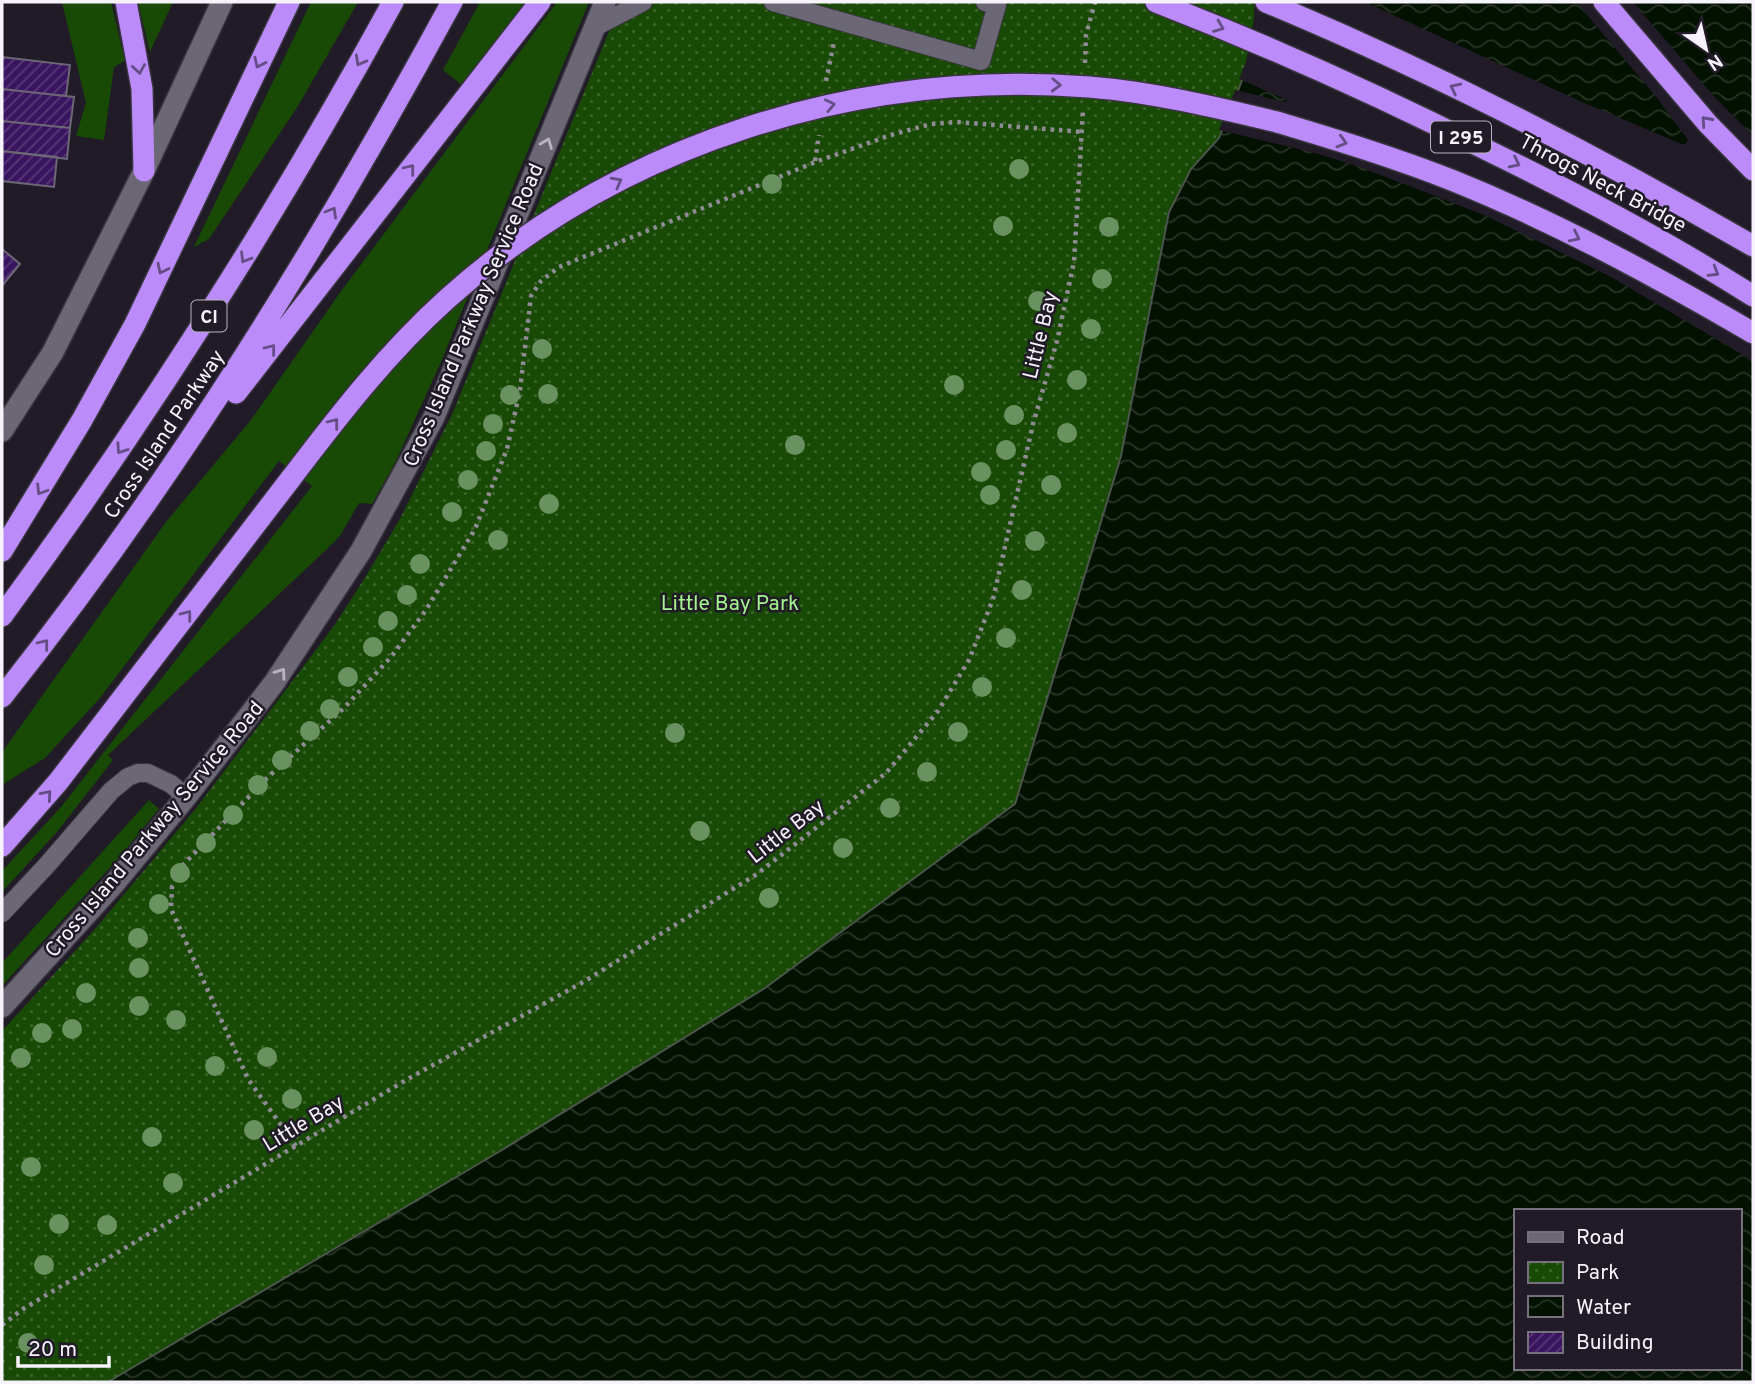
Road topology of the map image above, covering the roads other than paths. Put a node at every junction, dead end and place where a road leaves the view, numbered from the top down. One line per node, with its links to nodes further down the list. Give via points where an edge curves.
1 (126, 2): 16 (highway, one-way to 16, via 142,89)
2 (222, 2): 16 (street)
3 (289, 2): 22 (highway, one-way to 22, via 135,324)
4 (393, 2): 23 (highway, Cross Island Parkway / CI, one-way to 23, via 215,306)
5 (452, 2): 21 (highway, Cross Island Parkway / CI, one-way to 5, via 265,325)
6 (540, 2): 21 (highway, one-way to 6)
7 (605, 2): 14 (street, Cross Island Parkway Service Road)
8 (643, 2): 14 (lane)
9 (773, 2): 10 (lane, via 981,61 997,5)
10 (985, 2)
11 (1156, 2): 18 (highway, Throgs Neck Bridge / I 295, one-way to 18, via 1333,76 1471,142 1631,224)
12 (1266, 2): 17 (highway, Throgs Neck Bridge / I 295, one-way to 12, via 1491,105)
13 (1604, 2): 15 (highway, one-way to 13)
14 (595, 27): 25 (street, Cross Island Parkway Service Road, one-way to 14, via 310,631 404,474 444,393)
15 (1753, 170)
16 (144, 171): 20 (street, via 53,352)
17 (1753, 246)
18 (1753, 296)
19 (1753, 334): 26 (highway, one-way to 19, bridge, via 58,782 373,374 470,279 546,223 631,175 716,138 811,109 911,91 1001,84 1091,87 1277,122 1384,155 1492,198 1621,259)
20 (2, 431)
21 (123, 538): 24 (highway, Cross Island Parkway / CI, one-way to 21)
22 (2, 551)
23 (2, 616)
24 (2, 697)
25 (186, 797): 27 (lane, via 160,777 138,773 128,777 111,790); 28 (street, Cross Island Parkway Service Road)
26 (2, 846)
27 (2, 913)
28 (2, 1007)

